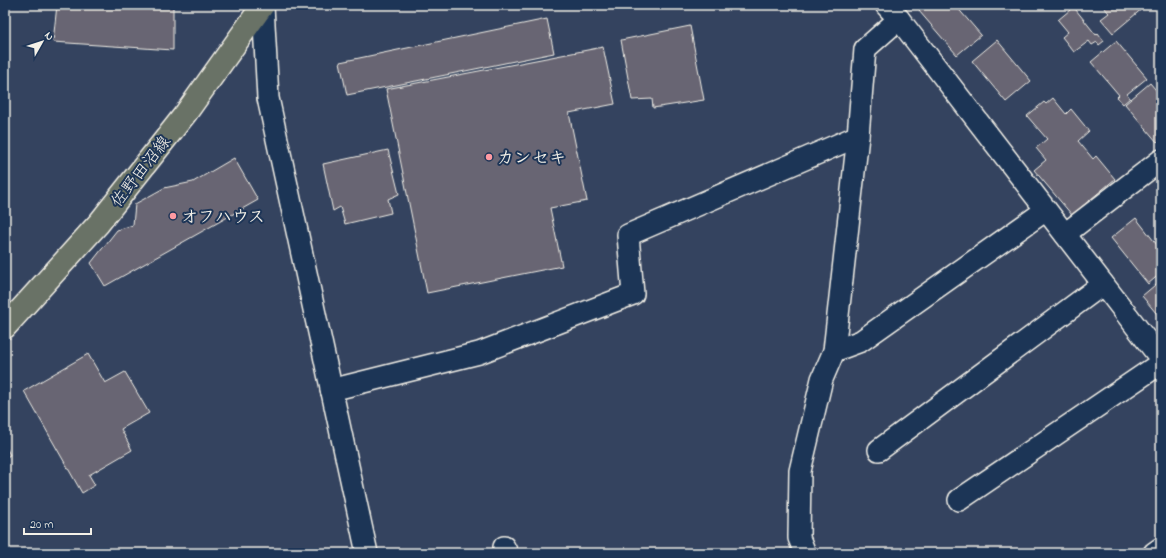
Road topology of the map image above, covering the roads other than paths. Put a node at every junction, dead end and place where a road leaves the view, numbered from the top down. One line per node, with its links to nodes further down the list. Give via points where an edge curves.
1 (263, 5): 8 (main road, 佐野田沼線, via 186,113 99,223); 12 (street, via 268,98)
2 (893, 12): 3 (street, via 865,49); 5 (street)
3 (858, 136): 9 (street); 12 (street, via 628,236 633,294 479,353)
4 (1161, 160): 6 (street)
5 (1046, 210): 6 (street); 9 (street, via 861,341)
6 (1064, 234): 7 (street)
7 (1103, 284): 10 (street); 13 (street)
8 (5, 327)
9 (834, 351): 17 (street, via 822,379 800,471 799,538)
10 (1161, 359)
11 (1161, 363): 14 (street)
12 (331, 390): 16 (street)
13 (879, 450)
14 (959, 500)
15 (1161, 548): 18 (street)
16 (367, 553)
17 (805, 553)
18 (1154, 553)

